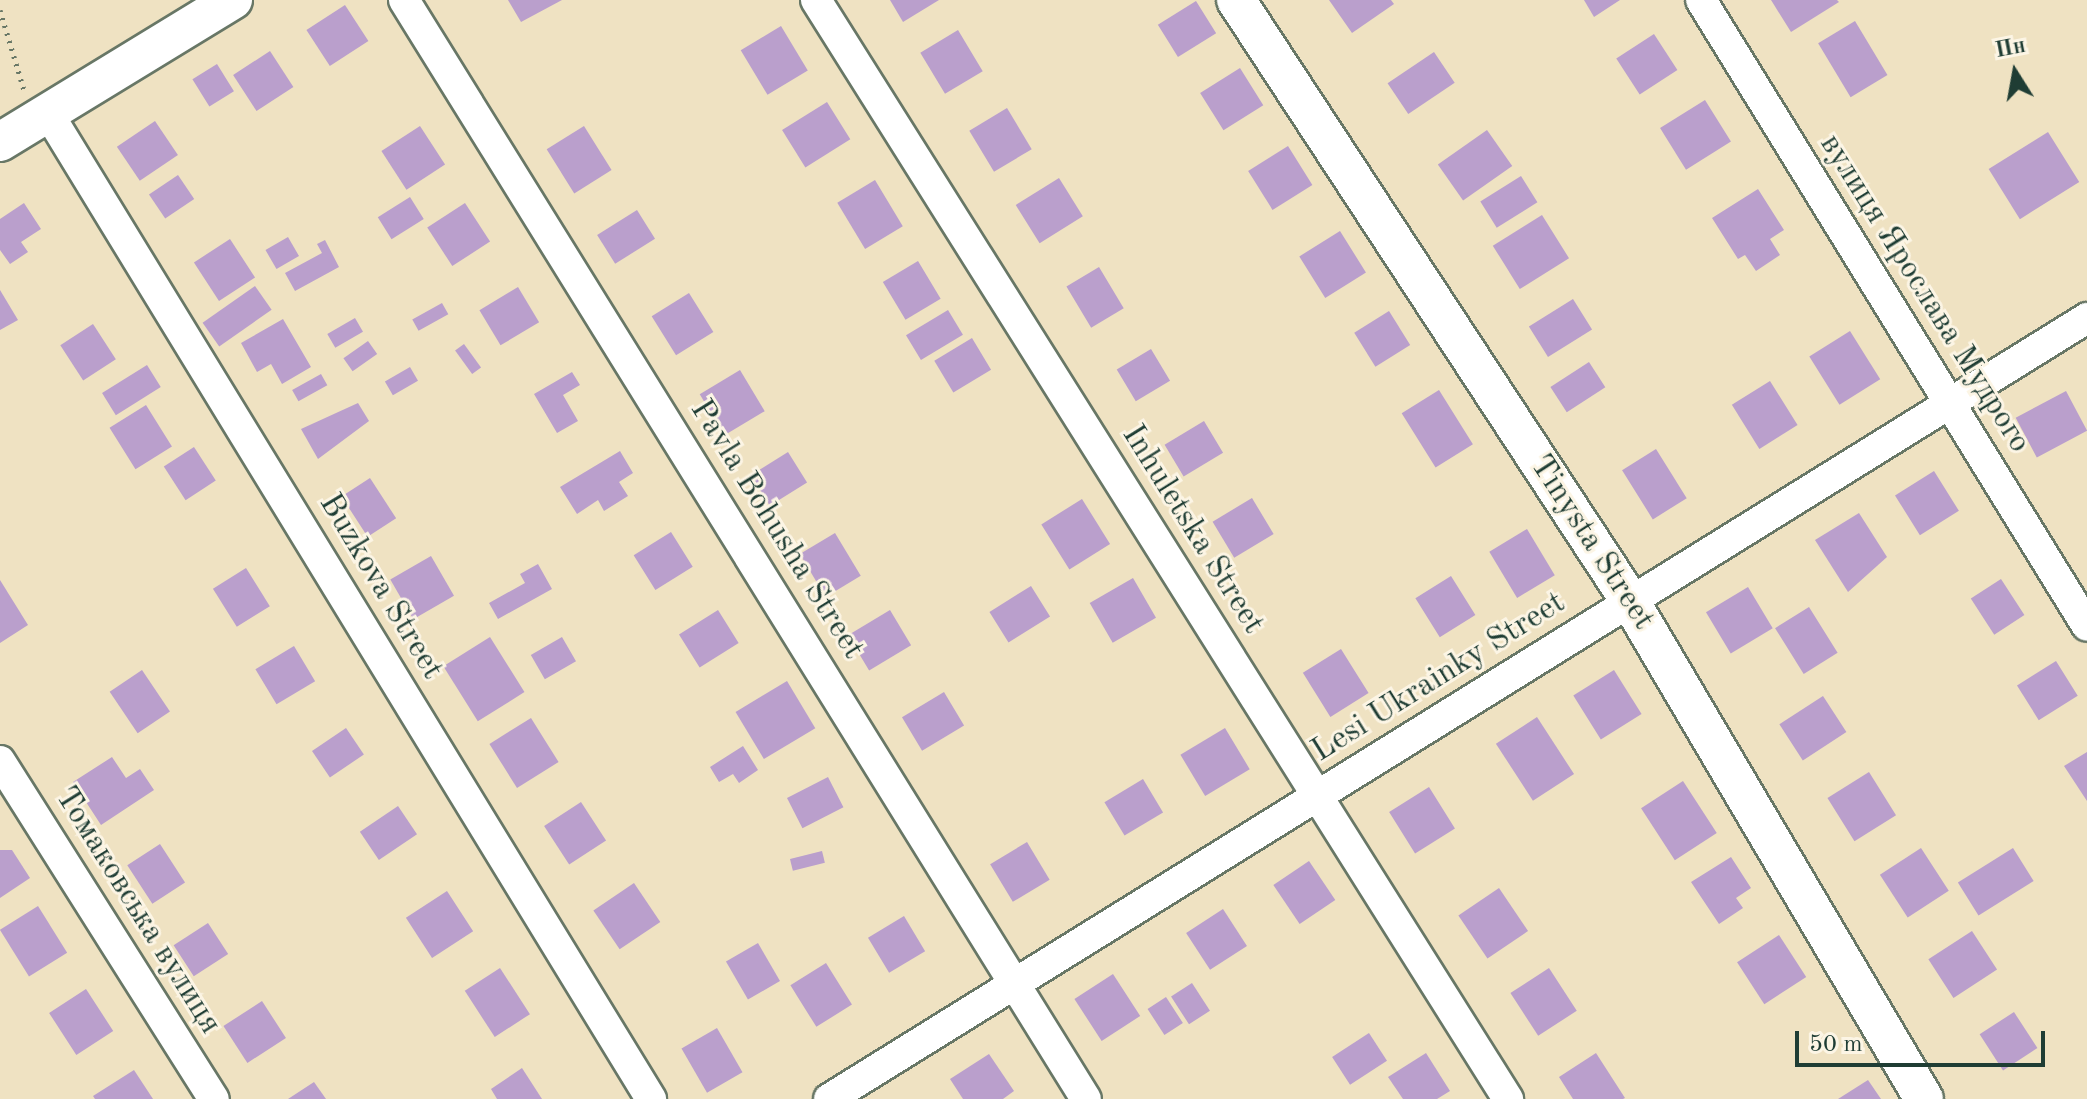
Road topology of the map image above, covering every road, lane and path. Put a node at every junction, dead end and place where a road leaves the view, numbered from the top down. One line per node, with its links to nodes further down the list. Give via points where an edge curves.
1 (233, 0): 7 (street)
2 (404, 0): 15 (street, Pavla Bohusha Street)
3 (816, 0): 14 (street, Inhuletska Street)
4 (1236, 0): 11 (street, Tinysta Street)
5 (1701, 0): 10 (street, вулиця Ярослава Мудрого)
6 (0, 10): 7 (path)
7 (41, 117): 8 (street); 17 (street, Buzkova Street)
8 (0, 142)
9 (2087, 318): 10 (street, Lesi Ukrainky Street)
10 (1949, 403): 11 (street, Lesi Ukrainky Street); 12 (street, вулиця Ярослава Мудрого)
11 (1630, 601): 14 (street, Lesi Ukrainky Street); 21 (street, Tinysta Street)
12 (2087, 626)
13 (0, 761): 16 (street, Томаковська вулиця)
14 (1317, 796): 15 (street, Lesi Ukrainky Street); 20 (street, Inhuletska Street)
15 (1015, 983): 18 (street, Lesi Ukrainky Street); 19 (street, Pavla Bohusha Street)
16 (214, 1099)
17 (651, 1099)
18 (829, 1099)
19 (1086, 1099)
20 (1508, 1099)
21 (1924, 1099)

